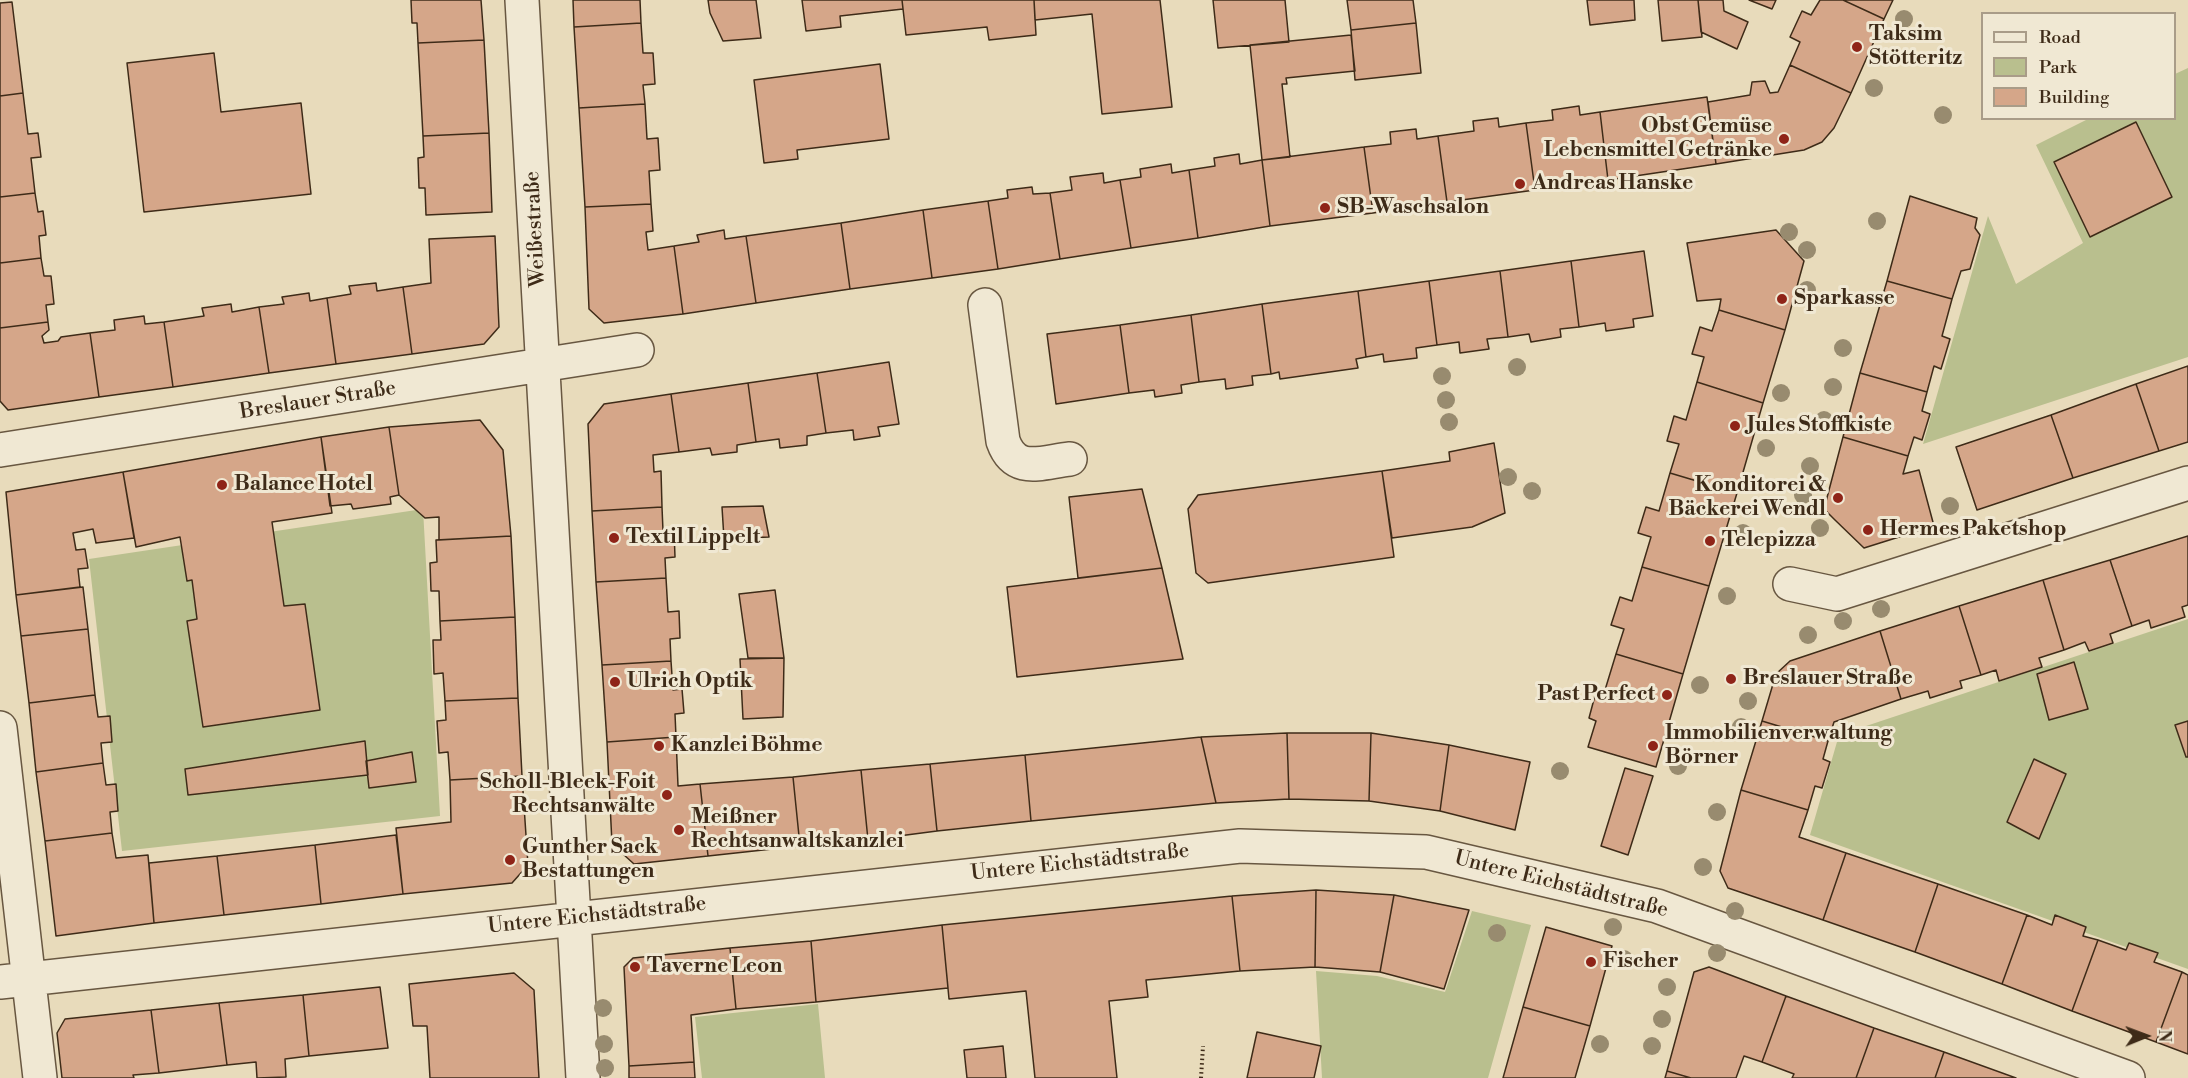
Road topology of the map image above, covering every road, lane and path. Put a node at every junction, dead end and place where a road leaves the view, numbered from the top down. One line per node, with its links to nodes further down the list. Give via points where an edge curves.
1 (522, 0): 4 (street, Weißestraße)
2 (985, 305): 6 (street, via 1008,454 1016,462 1028,464)
3 (637, 350): 4 (street, Breslauer Straße)
4 (544, 365): 5 (street, Breslauer Straße); 10 (street, Weißestraße)
5 (0, 450)
6 (1070, 459)
7 (2188, 483): 8 (street, via 1837,594)
8 (1790, 584)
9 (0, 728): 11 (street)
10 (576, 918): 11 (street, Untere Eichstädtstraße); 14 (street, Weißestraße); 16 (street, Untere Eichstädtstraße, via 1240,846 1426,852 1657,906)
11 (15, 980): 13 (street)
12 (1203, 1046): 15 (path)
13 (40, 1078)
14 (584, 1078)
15 (1201, 1078)
16 (2128, 1078)

